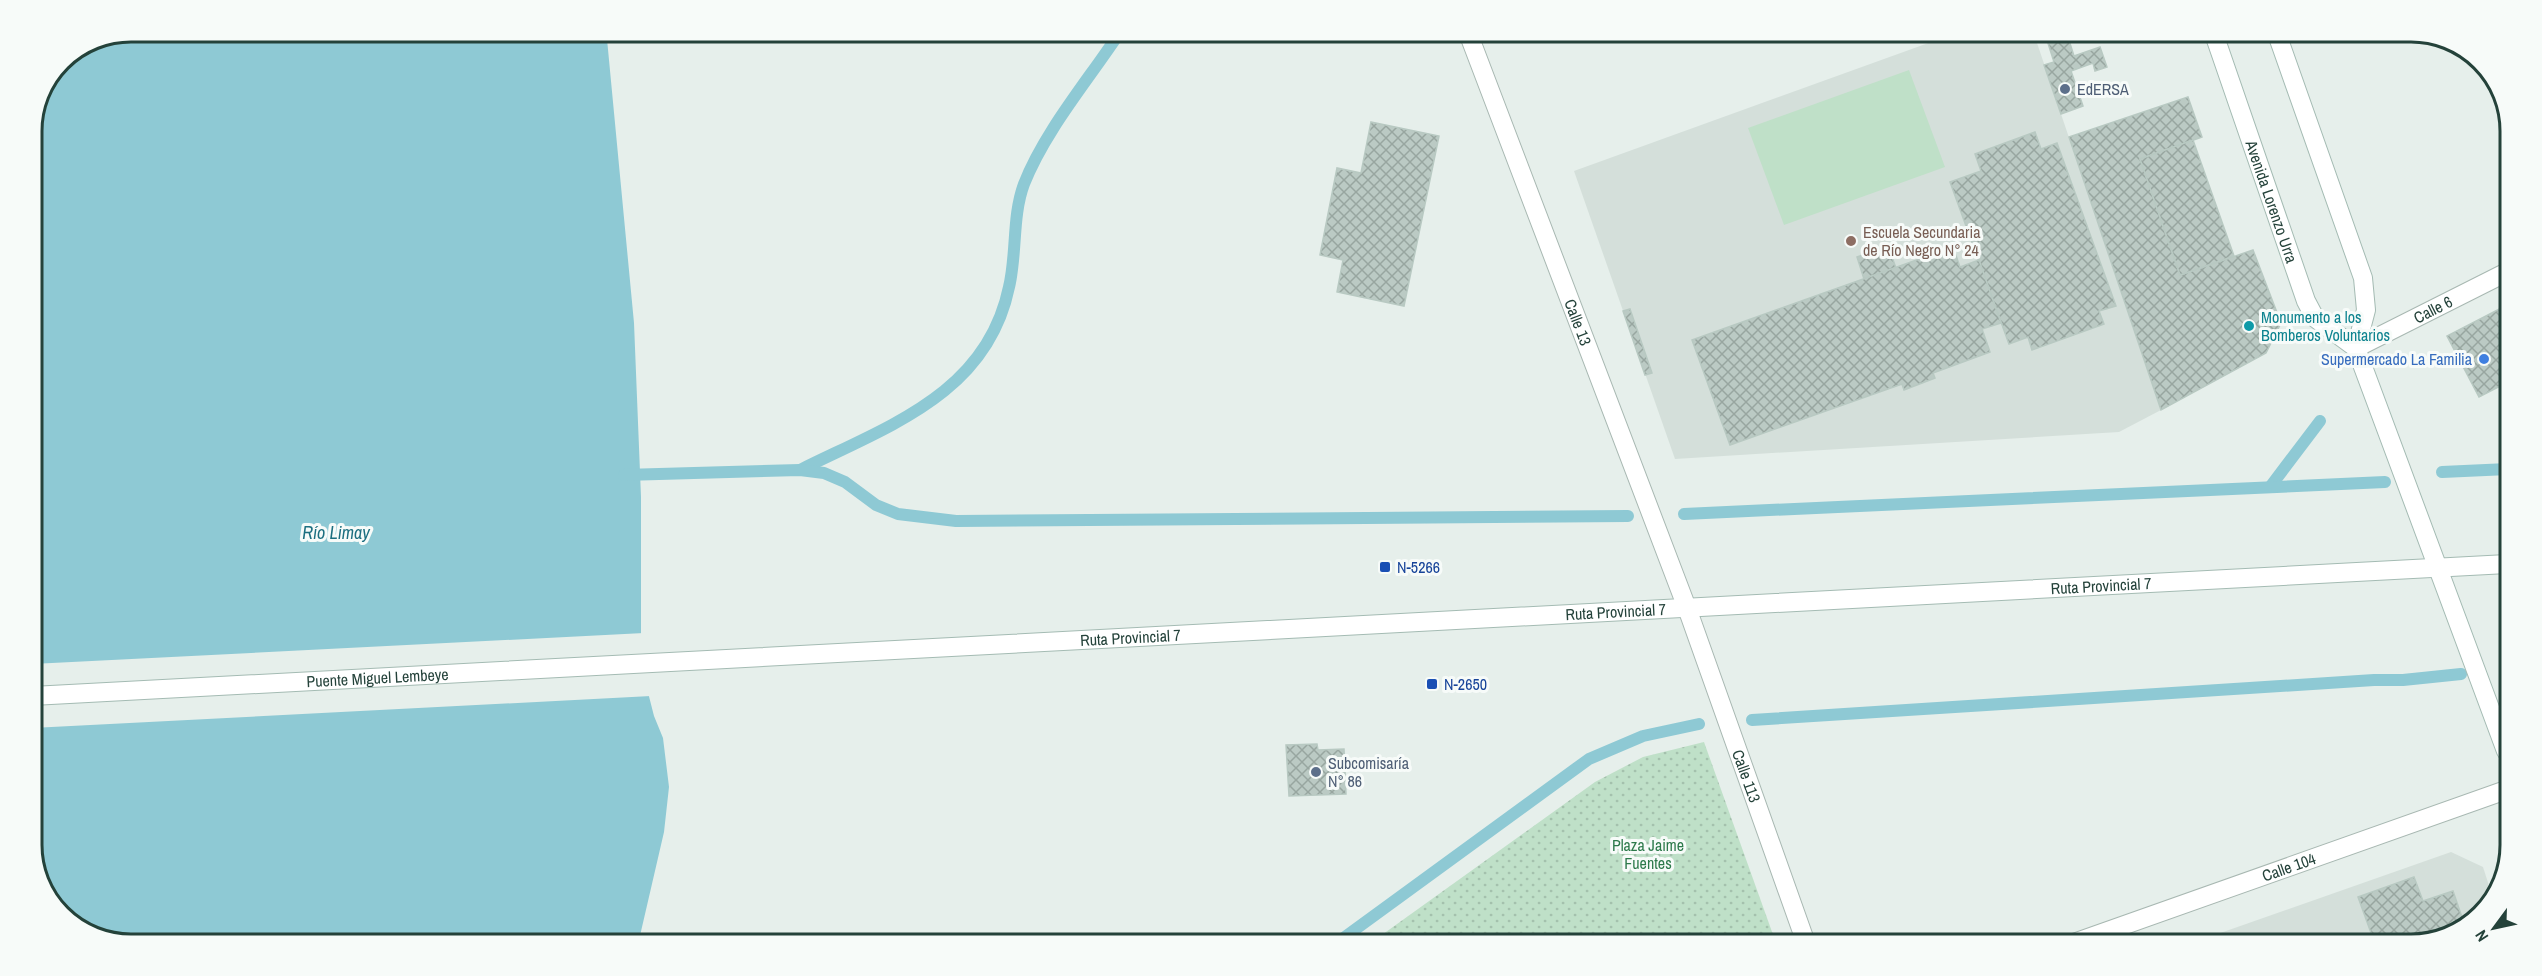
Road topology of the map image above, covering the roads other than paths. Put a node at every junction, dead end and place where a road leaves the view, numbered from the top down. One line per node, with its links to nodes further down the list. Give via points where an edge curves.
1 (1472, 42): 8 (street, Calle 13)
2 (2217, 42): 5 (street, Avenida Lorenzo Urra, via 2306,301 2323,325)
3 (2280, 42): 5 (street, via 2363,279 2366,310)
4 (2500, 276): 5 (street, Calle 6)
5 (2356, 348): 7 (street)
6 (2500, 564): 7 (street, Ruta Provincial 7)
7 (2438, 568): 8 (street, Ruta Provincial 7); 11 (street)
8 (1686, 608): 9 (street, Ruta Provincial 7); 13 (street, Calle 113)
9 (725, 660): 10 (street, Puente Miguel Lembeye)
10 (42, 695)
11 (2500, 735)
12 (2500, 792): 14 (street, Calle 104)
13 (1803, 934)
14 (2099, 934)

